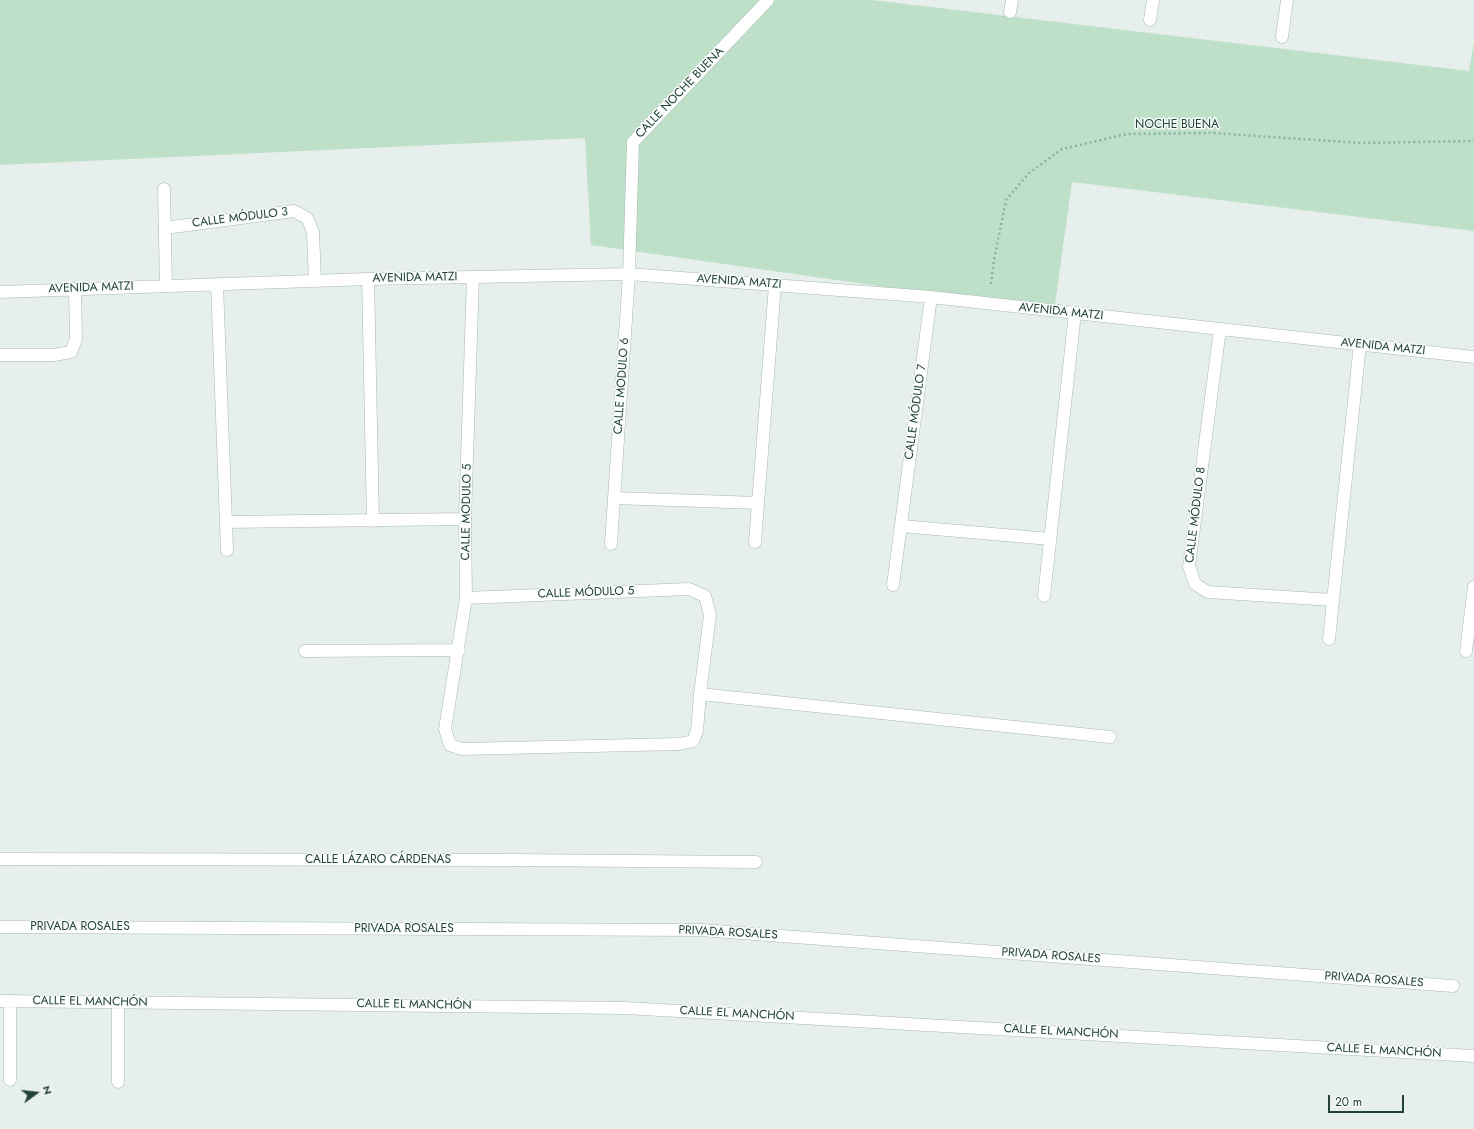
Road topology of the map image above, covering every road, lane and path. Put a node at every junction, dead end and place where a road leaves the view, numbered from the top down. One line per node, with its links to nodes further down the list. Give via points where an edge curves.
1 (768, 0): 9 (street, CALLE NOCHE BUENA, via 633,142)
2 (1153, 0): 4 (street)
3 (1287, 0): 5 (street)
4 (1150, 20)
5 (1282, 37)
6 (1474, 141): 19 (path, NOCHE BUENA, via 1361,143 1212,133 1126,134 1062,149 1029,173 1006,200 994,260)
7 (164, 189): 8 (street)
8 (164, 228): 12 (street, CALLE MÓDULO 3, via 294,211 306,218 313,232); 15 (street)
9 (629, 274): 10 (street, AVENIDA MATZI); 14 (street, AVENIDA MATZI); 25 (street, CALLE MODULO 6)
10 (474, 277): 11 (street, AVENIDA MATZI); 27 (street, CALLE MODULO 5)
11 (368, 279): 12 (street, AVENIDA MATZI); 28 (street)
12 (315, 281): 13 (street, AVENIDA MATZI)
13 (218, 284): 15 (street, AVENIDA MATZI); 29 (street)
14 (775, 285): 18 (street, AVENIDA MATZI); 26 (street)
15 (166, 286): 16 (street, AVENIDA MATZI)
16 (75, 289): 17 (street, AVENIDA MATZI); 23 (street, via 76,339 70,352 54,355)
17 (0, 292)
18 (931, 297): 19 (street, AVENIDA MATZI); 30 (street, CALLE MÓDULO 7)
19 (989, 304): 20 (street, AVENIDA MATZI)
20 (1075, 313): 21 (street, AVENIDA MATZI); 31 (street)
21 (1220, 329): 22 (street, AVENIDA MATZI); 39 (street, CALLE MÓDULO 8, via 1188,566 1195,584 1208,592)
22 (1360, 344): 24 (street, AVENIDA MATZI); 39 (street)
23 (0, 355)
24 (1474, 357)
25 (614, 498): 26 (street); 33 (street, CALLE MODULO 6)
26 (758, 503): 32 (street)
27 (465, 519): 28 (street); 38 (street, CALLE MODULO 5)
28 (373, 521): 29 (street)
29 (226, 522): 34 (street)
30 (901, 526): 31 (street); 35 (street, CALLE MÓDULO 7)
31 (1050, 539): 37 (street)
32 (756, 542)
33 (612, 544)
34 (227, 550)
35 (893, 584)
36 (1474, 587): 40 (street)
37 (1044, 596)
38 (466, 598): 42 (street, CALLE MODULO 5); 45 (street, CALLE MÓDULO 5, via 689,589 705,596 710,616)
39 (1333, 600): 41 (street)
40 (1472, 621): 43 (street)
41 (1329, 638)
42 (459, 650): 44 (street); 45 (street, CALLE MODULO 5, via 445,729 450,745 462,749 679,744 693,741 697,730)
43 (1466, 651)
44 (306, 652)
45 (700, 694): 46 (street)
46 (1110, 737)
47 (0, 859): 48 (street, CALLE LÁZARO CÁRDENAS)
48 (756, 862)
49 (0, 927): 50 (street, PRIVADA ROSALES, via 701,930)
50 (1453, 986)
51 (5, 1001): 52 (street, CALLE EL MANCHÓN); 54 (street)
52 (118, 1002): 53 (street, CALLE EL MANCHÓN, via 625,1008); 55 (street)
53 (1474, 1056)
54 (10, 1080)
55 (118, 1082)

